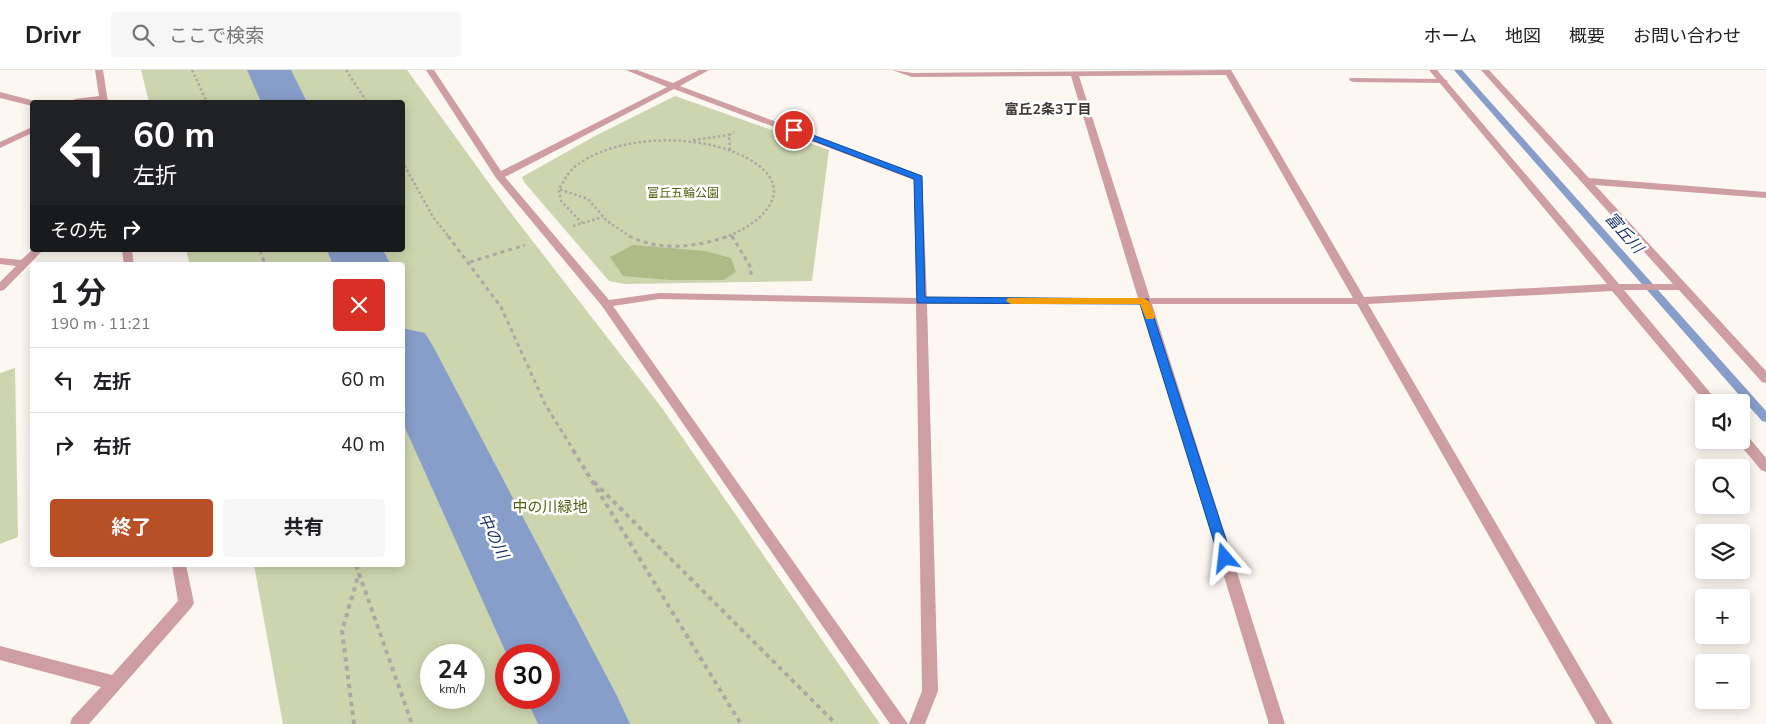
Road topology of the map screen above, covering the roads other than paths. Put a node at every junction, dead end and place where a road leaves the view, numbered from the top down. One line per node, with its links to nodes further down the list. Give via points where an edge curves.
1 (99, 70): 14 (street)
2 (430, 70): 18 (street)
3 (630, 70): 12 (street)
4 (705, 70): 12 (street)
5 (896, 70): 9 (street, via 912,75)
6 (1433, 70): 11 (street)
7 (1485, 70): 19 (street)
8 (1228, 71): 9 (street); 29 (street)
9 (1074, 72): 28 (street)
10 (1353, 80): 11 (street)
11 (1444, 81): 24 (street)
12 (674, 86): 18 (street); 27 (street, via 918,178)
13 (0, 95): 15 (street)
14 (104, 100)
15 (30, 102)
16 (30, 131): 17 (street)
17 (0, 144)
18 (499, 176): 30 (street)
19 (1586, 181): 20 (street); 25 (street)
20 (1766, 195)
21 (36, 252): 23 (street)
22 (0, 261): 23 (street)
23 (24, 264): 26 (street)
24 (1617, 287): 25 (street); 29 (street); 32 (street)
25 (1682, 287): 31 (street)
26 (0, 288)
27 (920, 300): 28 (street); 30 (street, via 659,296); 40 (street, via 930,691)
28 (1144, 301): 29 (street); 41 (street)
29 (1362, 301): 42 (street)
30 (606, 304): 39 (street)
31 (1766, 380)
32 (1705, 394)
33 (1750, 449): 34 (street)
34 (1766, 468)
35 (179, 567): 37 (street, via 186,603)
36 (0, 653): 37 (street)
37 (115, 684): 38 (street)
38 (78, 724)
39 (900, 724)
40 (917, 724)
41 (1277, 724)
42 (1605, 724)

